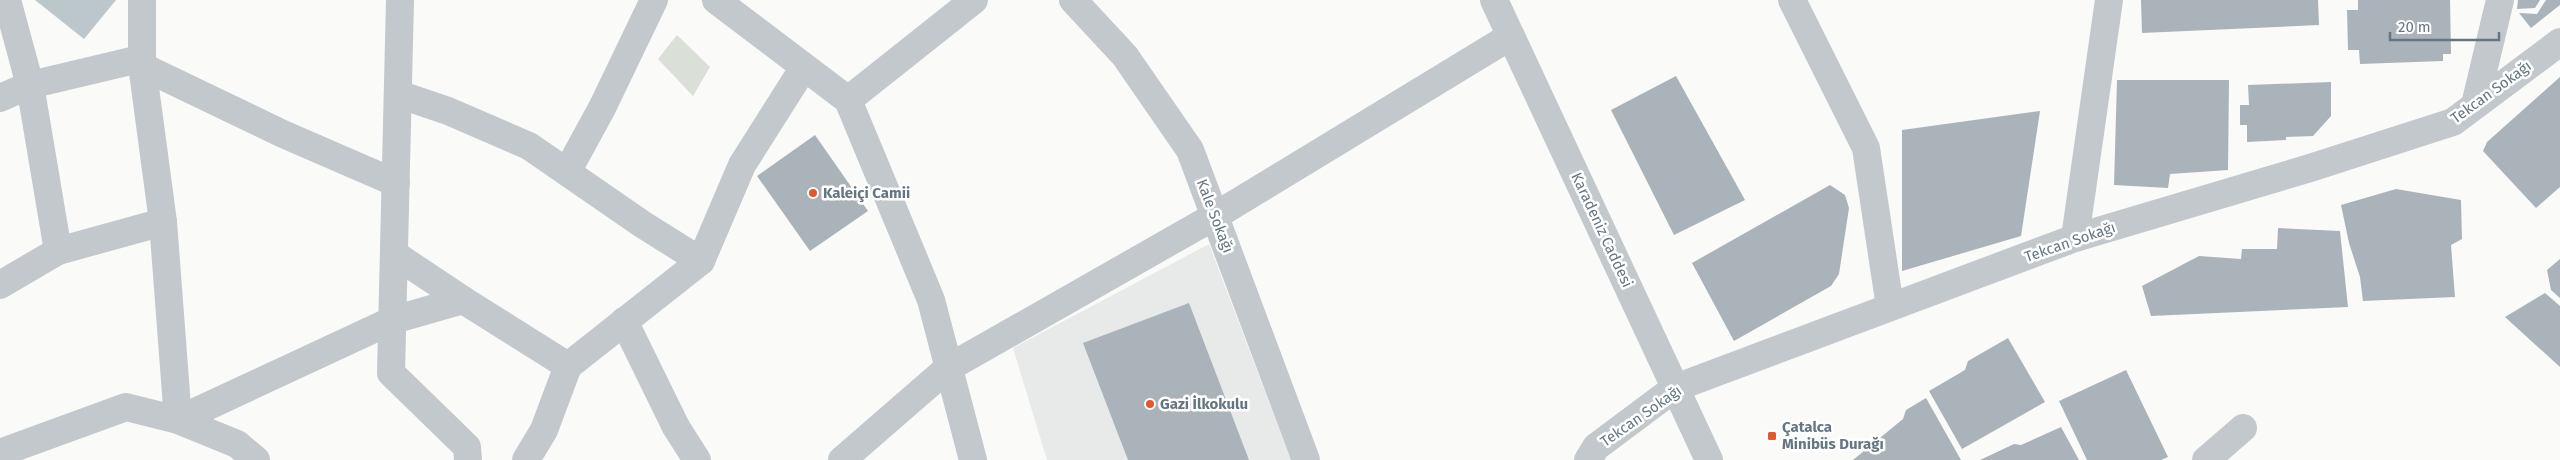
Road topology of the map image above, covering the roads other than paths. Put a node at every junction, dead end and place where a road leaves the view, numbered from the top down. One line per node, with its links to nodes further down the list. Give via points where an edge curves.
1 (7, 0): 16 (street)
2 (142, 0): 14 (street)
3 (400, 0): 17 (street)
4 (654, 0): 21 (street)
5 (716, 0): 15 (street)
6 (974, 0): 19 (street)
7 (1074, 0): 23 (street, Kale Sokağı, via 1125,56 1190,150)
8 (1494, 0): 12 (street, Karadeniz Caddesi)
9 (1792, 0): 31 (street, via 1866,148)
10 (2109, 0): 25 (street)
11 (2500, 0): 20 (street)
12 (1511, 36): 23 (street); 36 (street, Karadeniz Caddesi)
13 (2560, 42): 20 (street, Tekcan Sokağı)
14 (142, 65): 16 (street, via 131,60); 22 (street, via 283,134); 24 (street)
15 (804, 67): 19 (street); 28 (street, via 742,165)
16 (30, 85): 18 (street); 26 (street)
17 (398, 94): 21 (street, via 448,111 528,146); 22 (street)
18 (0, 98)
19 (848, 100): 35 (street, via 931,300)
20 (2475, 105): 25 (street, Tekcan Sokağı, via 2453,122)
21 (567, 172): 28 (street)
22 (396, 183): 27 (street)
23 (1215, 216): 35 (street); 46 (street, Kale Sokağı)
24 (163, 222): 26 (street); 37 (street)
25 (2075, 238): 31 (street, Tekcan Sokağı)
26 (58, 251): 29 (street)
27 (394, 254): 30 (street); 32 (street)
28 (700, 261): 33 (street)
29 (0, 285)
30 (463, 300): 32 (street); 34 (street)
31 (1890, 308): 36 (street, Tekcan Sokağı)
32 (393, 320): 37 (street); 41 (street, via 391,373 467,447)
33 (624, 321): 34 (street); 43 (street, via 676,427)
34 (568, 366): 42 (street, via 544,430)
35 (948, 368): 44 (street); 45 (street)
36 (1675, 388): 47 (street, Tekcan Sokağı, via 1596,447); 48 (street, Karadeniz Caddesi)
37 (178, 420): 39 (street, via 126,407); 40 (street, via 237,444)
38 (2243, 428): 49 (street)
39 (0, 453)
40 (256, 460)
41 (468, 460)
42 (526, 460)
43 (697, 460)
44 (842, 460)
45 (973, 460)
46 (1306, 460)
47 (1588, 460)
48 (1709, 460)
49 (2206, 460)

